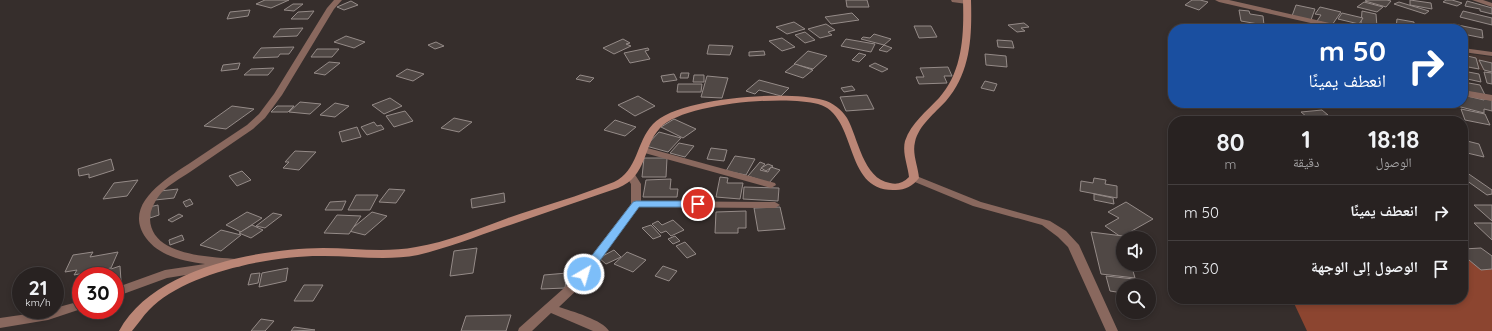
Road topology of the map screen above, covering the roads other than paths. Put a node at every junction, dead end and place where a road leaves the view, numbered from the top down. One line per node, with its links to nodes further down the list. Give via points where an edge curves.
1 (338, 0): 18 (street, via 262,116 250,127 159,189 149,201 144,216 146,228 161,247 190,257)
2 (954, 0): 5 (street)
3 (1219, 0): 7 (street)
4 (1476, 0): 6 (street)
5 (967, 1): 14 (street, via 962,65 956,80 918,127 910,142)
6 (1492, 5)
7 (1325, 24)
8 (1468, 51): 9 (street)
9 (1492, 54)
10 (1468, 94): 11 (street)
11 (1492, 98)
12 (644, 150): 13 (street, via 637,168); 14 (street, via 656,126 670,116 691,108 713,104 802,100 820,102 833,108 842,118 860,161 878,184 902,186 909,184); 15 (street)
13 (630, 175): 16 (street, via 636,184); 18 (street, via 625,180 603,189 417,252 390,255 323,252 289,254)
14 (914, 178): 26 (street, via 977,204 1046,223 1062,234 1073,245)
15 (771, 185)
16 (636, 204): 17 (street); 21 (street, via 576,284)
17 (775, 205)
18 (237, 263): 19 (street, via 165,274); 23 (street, via 203,272 168,289 145,306)
19 (124, 290)
20 (72, 308): 22 (street)
21 (550, 308): 24 (street); 25 (street)
22 (0, 323)
23 (125, 331)
24 (524, 331)
25 (603, 331)
26 (1112, 331)

